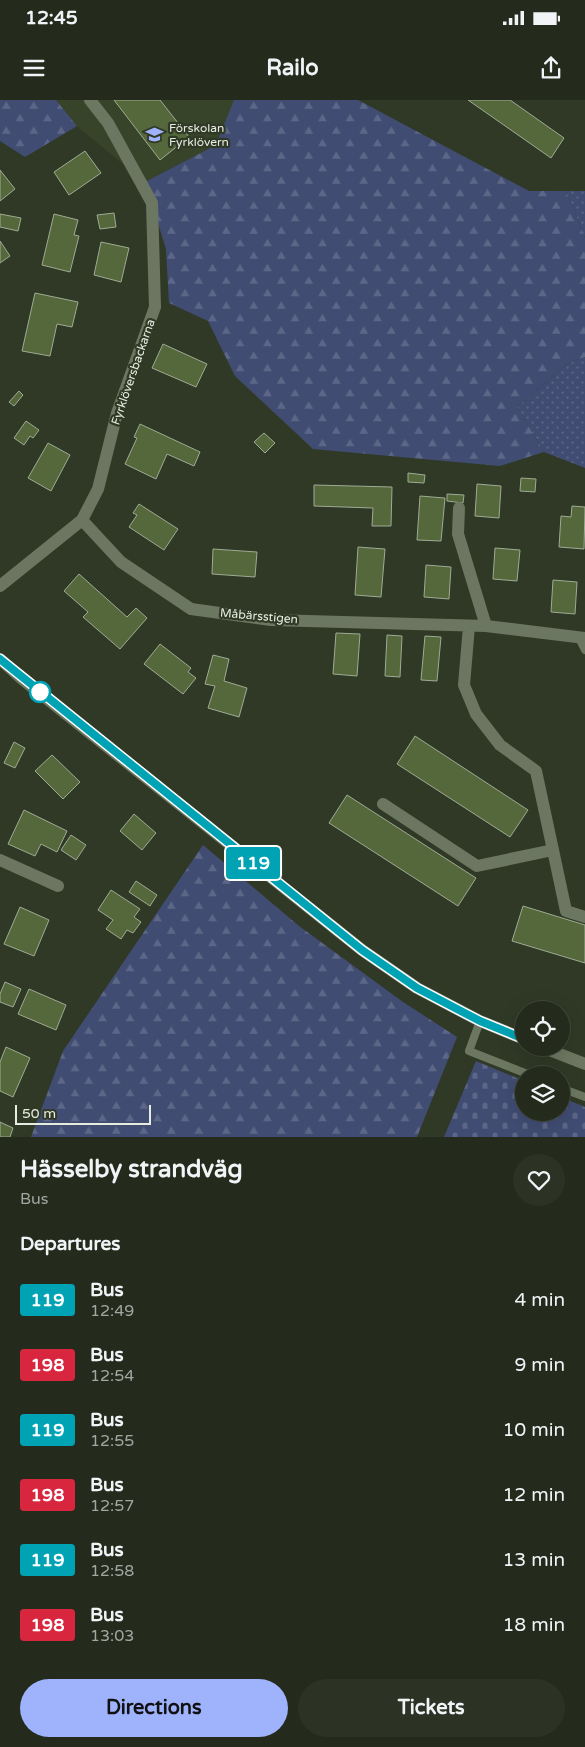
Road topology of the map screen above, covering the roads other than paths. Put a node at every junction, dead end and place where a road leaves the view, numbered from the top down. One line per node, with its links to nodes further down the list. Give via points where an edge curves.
1 (90, 100): 3 (street, Fyrklöversbackarna, via 108,123 152,203 155,307 117,413 98,489)
2 (459, 508): 6 (street, via 458,534)
3 (82, 520): 4 (street, Fyrklöversbackarna); 5 (street, Måbärsstigen, via 121,562 191,609 271,620)
4 (0, 586)
5 (468, 626): 6 (street, Måbärsstigen); 11 (street, via 464,685 476,714 500,745 536,771)
6 (486, 626): 7 (street, Måbärsstigen)
7 (582, 638): 8 (lane)
8 (585, 650)
9 (0, 658): 15 (street, via 362,950 417,988)
10 (383, 804): 11 (street, via 477,866)
11 (553, 850): 14 (street, via 566,911)
12 (0, 860): 13 (street)
13 (58, 886)
14 (585, 917)
15 (480, 1021): 16 (street); 19 (lane, via 469,1050)
16 (515, 1035)
17 (564, 1056): 18 (street)
18 (585, 1064)
19 (515, 1069)
20 (570, 1092): 21 (lane)
21 (585, 1098)

